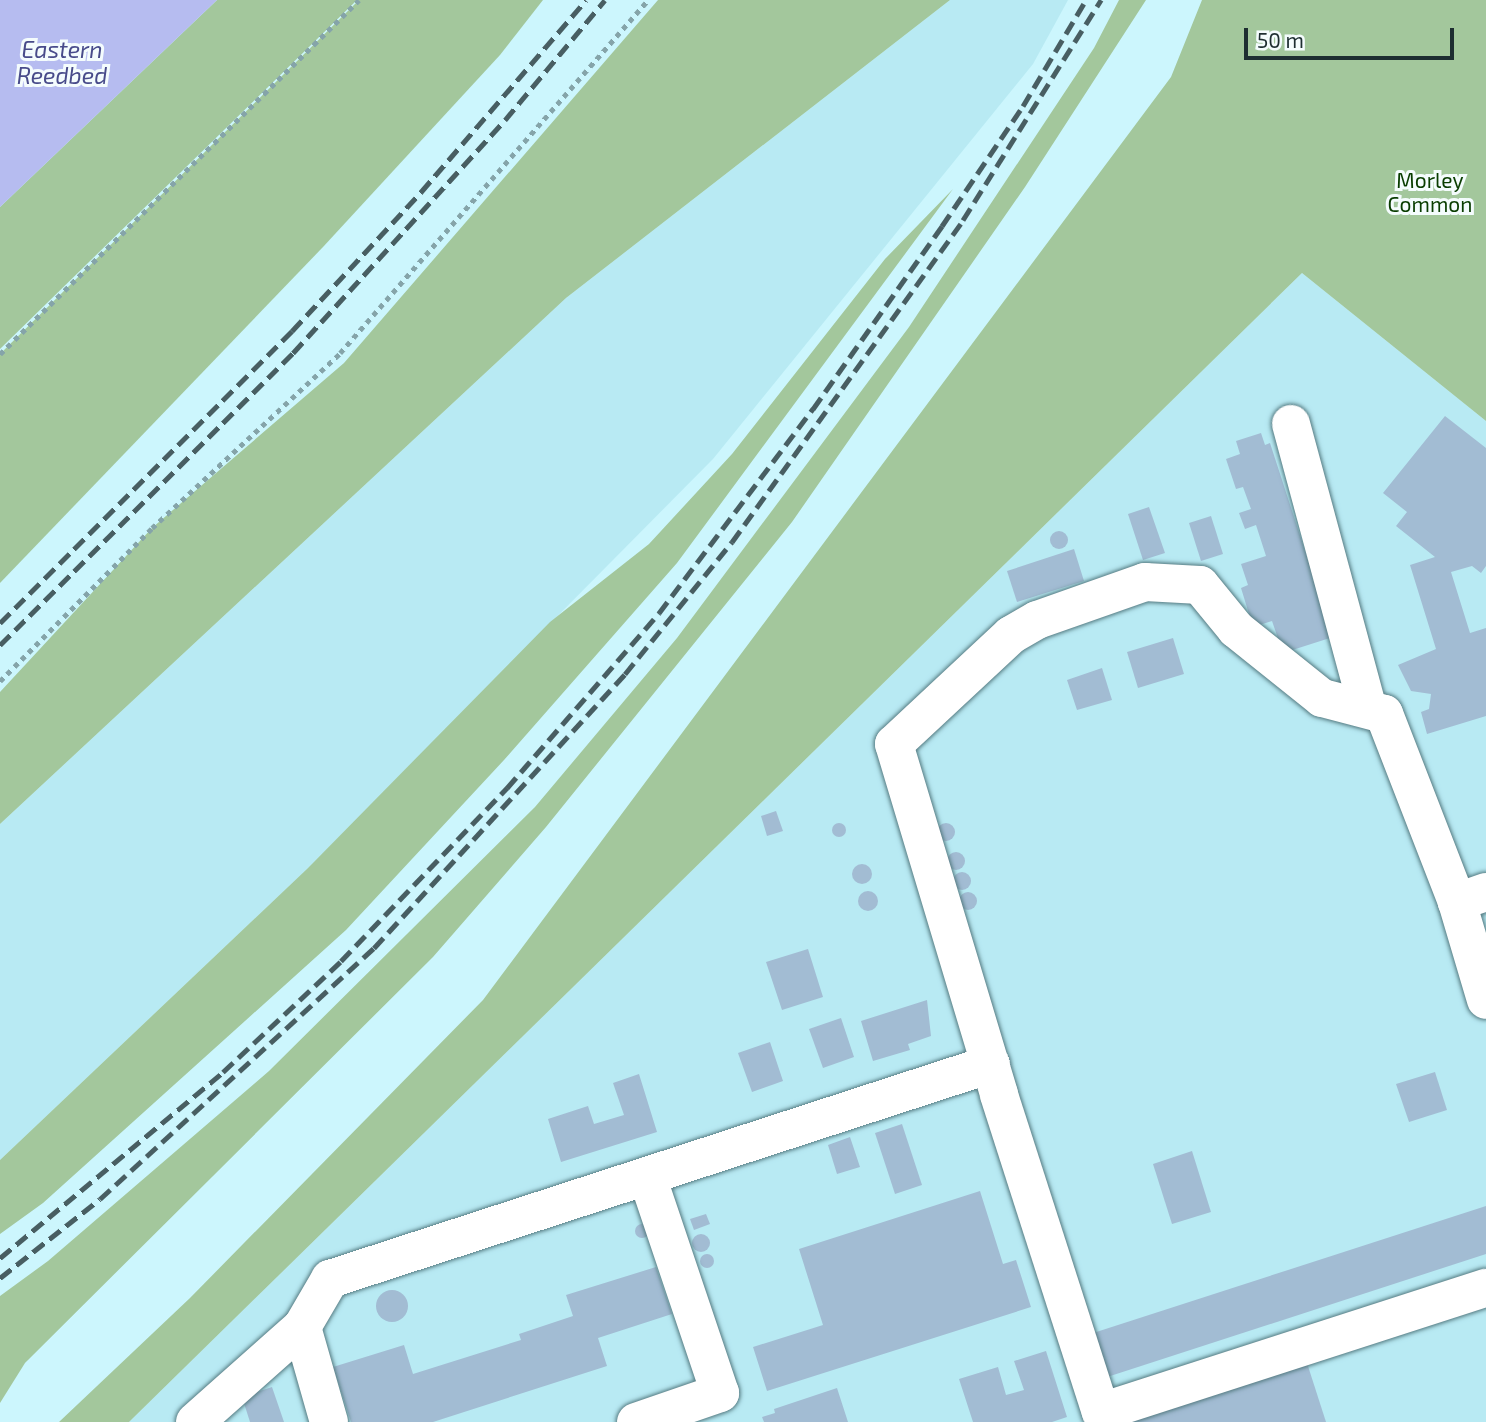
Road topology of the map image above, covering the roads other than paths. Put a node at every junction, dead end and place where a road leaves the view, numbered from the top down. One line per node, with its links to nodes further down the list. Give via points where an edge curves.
1 (1291, 424): 2 (lane)
2 (1368, 709): 3 (lane, via 1384,714); 5 (lane, via 1322,698 1236,629 1200,585 1145,582 1037,620 1001,644 894,744)
3 (1471, 897): 4 (lane)
4 (1486, 1000)
5 (991, 1063): 6 (lane); 7 (lane, via 1101,1412)
6 (647, 1176): 8 (lane, via 330,1279); 11 (lane, via 720,1393)
7 (1486, 1288)
8 (302, 1328): 9 (lane); 10 (lane)
9 (195, 1422)
10 (329, 1422)
11 (636, 1422)

